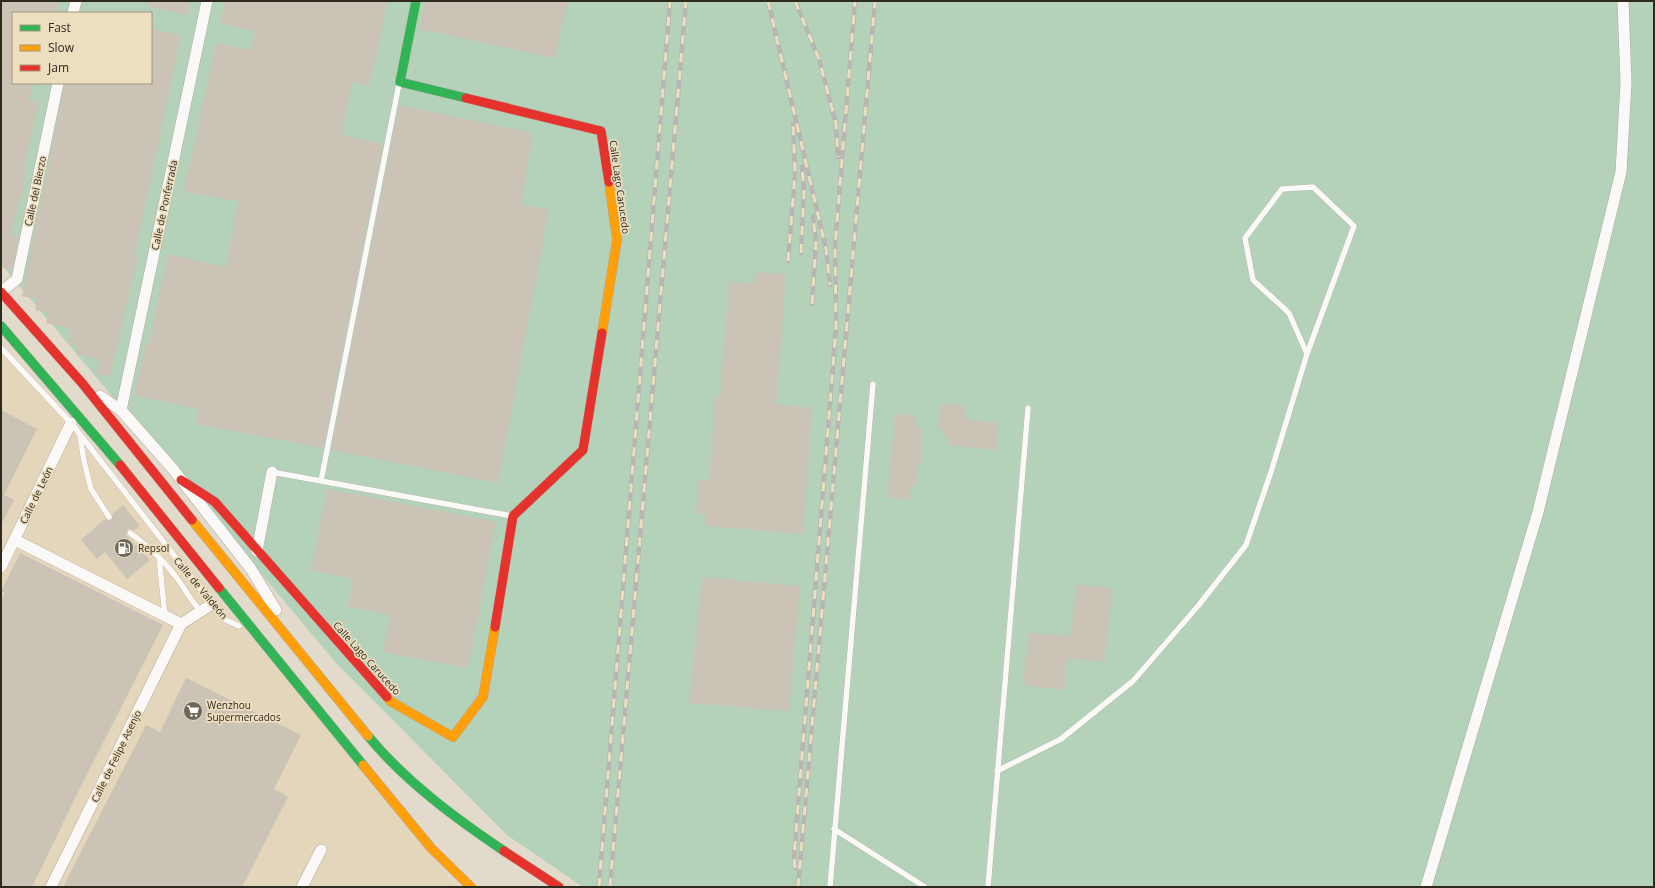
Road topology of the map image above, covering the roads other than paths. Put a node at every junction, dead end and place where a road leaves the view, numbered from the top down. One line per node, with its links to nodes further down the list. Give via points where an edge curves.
1 (76, 1): 5 (street)
2 (207, 1): 15 (street, Calle de Ponferrada)
3 (416, 1): 6 (main road)
4 (1623, 1): 44 (street, via 1626,83 1621,172 1538,512)
5 (73, 12)
6 (400, 82): 20 (lane); 21 (main road, Calle Lago Carucedo, via 601,131 617,240 583,450)
7 (58, 84): 8 (street, Calle del Bierzo, via 17,279)
8 (1, 292): 12 (main road)
9 (1, 326): 32 (main road, via 130,476)
10 (1, 348): 16 (lane, Calle de Valdeón)
11 (1307, 354): 11 (lane, via 1354,226 1313,187 1282,189 1245,238 1253,280 1289,314); 34 (lane, via 1246,545 1198,606 1133,680 1061,739)
12 (82, 383): 15 (street); 33 (main road)
13 (873, 384): 35 (lane)
14 (1028, 408): 34 (lane)
15 (121, 410): 19 (street)
16 (71, 423): 17 (lane, Calle de Valdeón); 24 (street, Calle de León)
17 (80, 435): 22 (lane, Calle de Valdeón, via 91,489); 28 (lane, Calle de Valdeón)
18 (272, 472): 20 (lane); 25 (street)
19 (181, 480): 25 (main road, Calle Lago Carucedo, via 215,502); 33 (street, via 251,569)
20 (321, 481): 21 (lane)
21 (513, 516): 25 (main road, Calle Lago Carucedo, via 483,697 453,737 390,701)
22 (108, 517)
23 (130, 533): 26 (lane, Calle de Valdeón)
24 (15, 540): 27 (street, Calle de León); 30 (street)
25 (258, 551)
26 (159, 556): 29 (lane, Calle de Valdeón); 30 (lane, Calle de Valdeón)
27 (1, 567)
28 (212, 604): 29 (street); 32 (lane, Calle de Valdeón, via 226,620)
29 (201, 611): 31 (street)
30 (165, 616): 31 (street)
31 (181, 624): 37 (street, Calle de Felipe Asenjo)
32 (256, 635): 39 (main road, via 431,848)
33 (313, 670): 40 (main road, via 378,748 426,793 483,837)
34 (997, 771): 43 (lane)
35 (834, 829): 41 (lane); 42 (lane)
36 (321, 850): 38 (street)
37 (51, 887)
38 (302, 887)
39 (471, 887)
40 (558, 887)
41 (830, 887)
42 (926, 887)
43 (988, 887)
44 (1426, 887)

